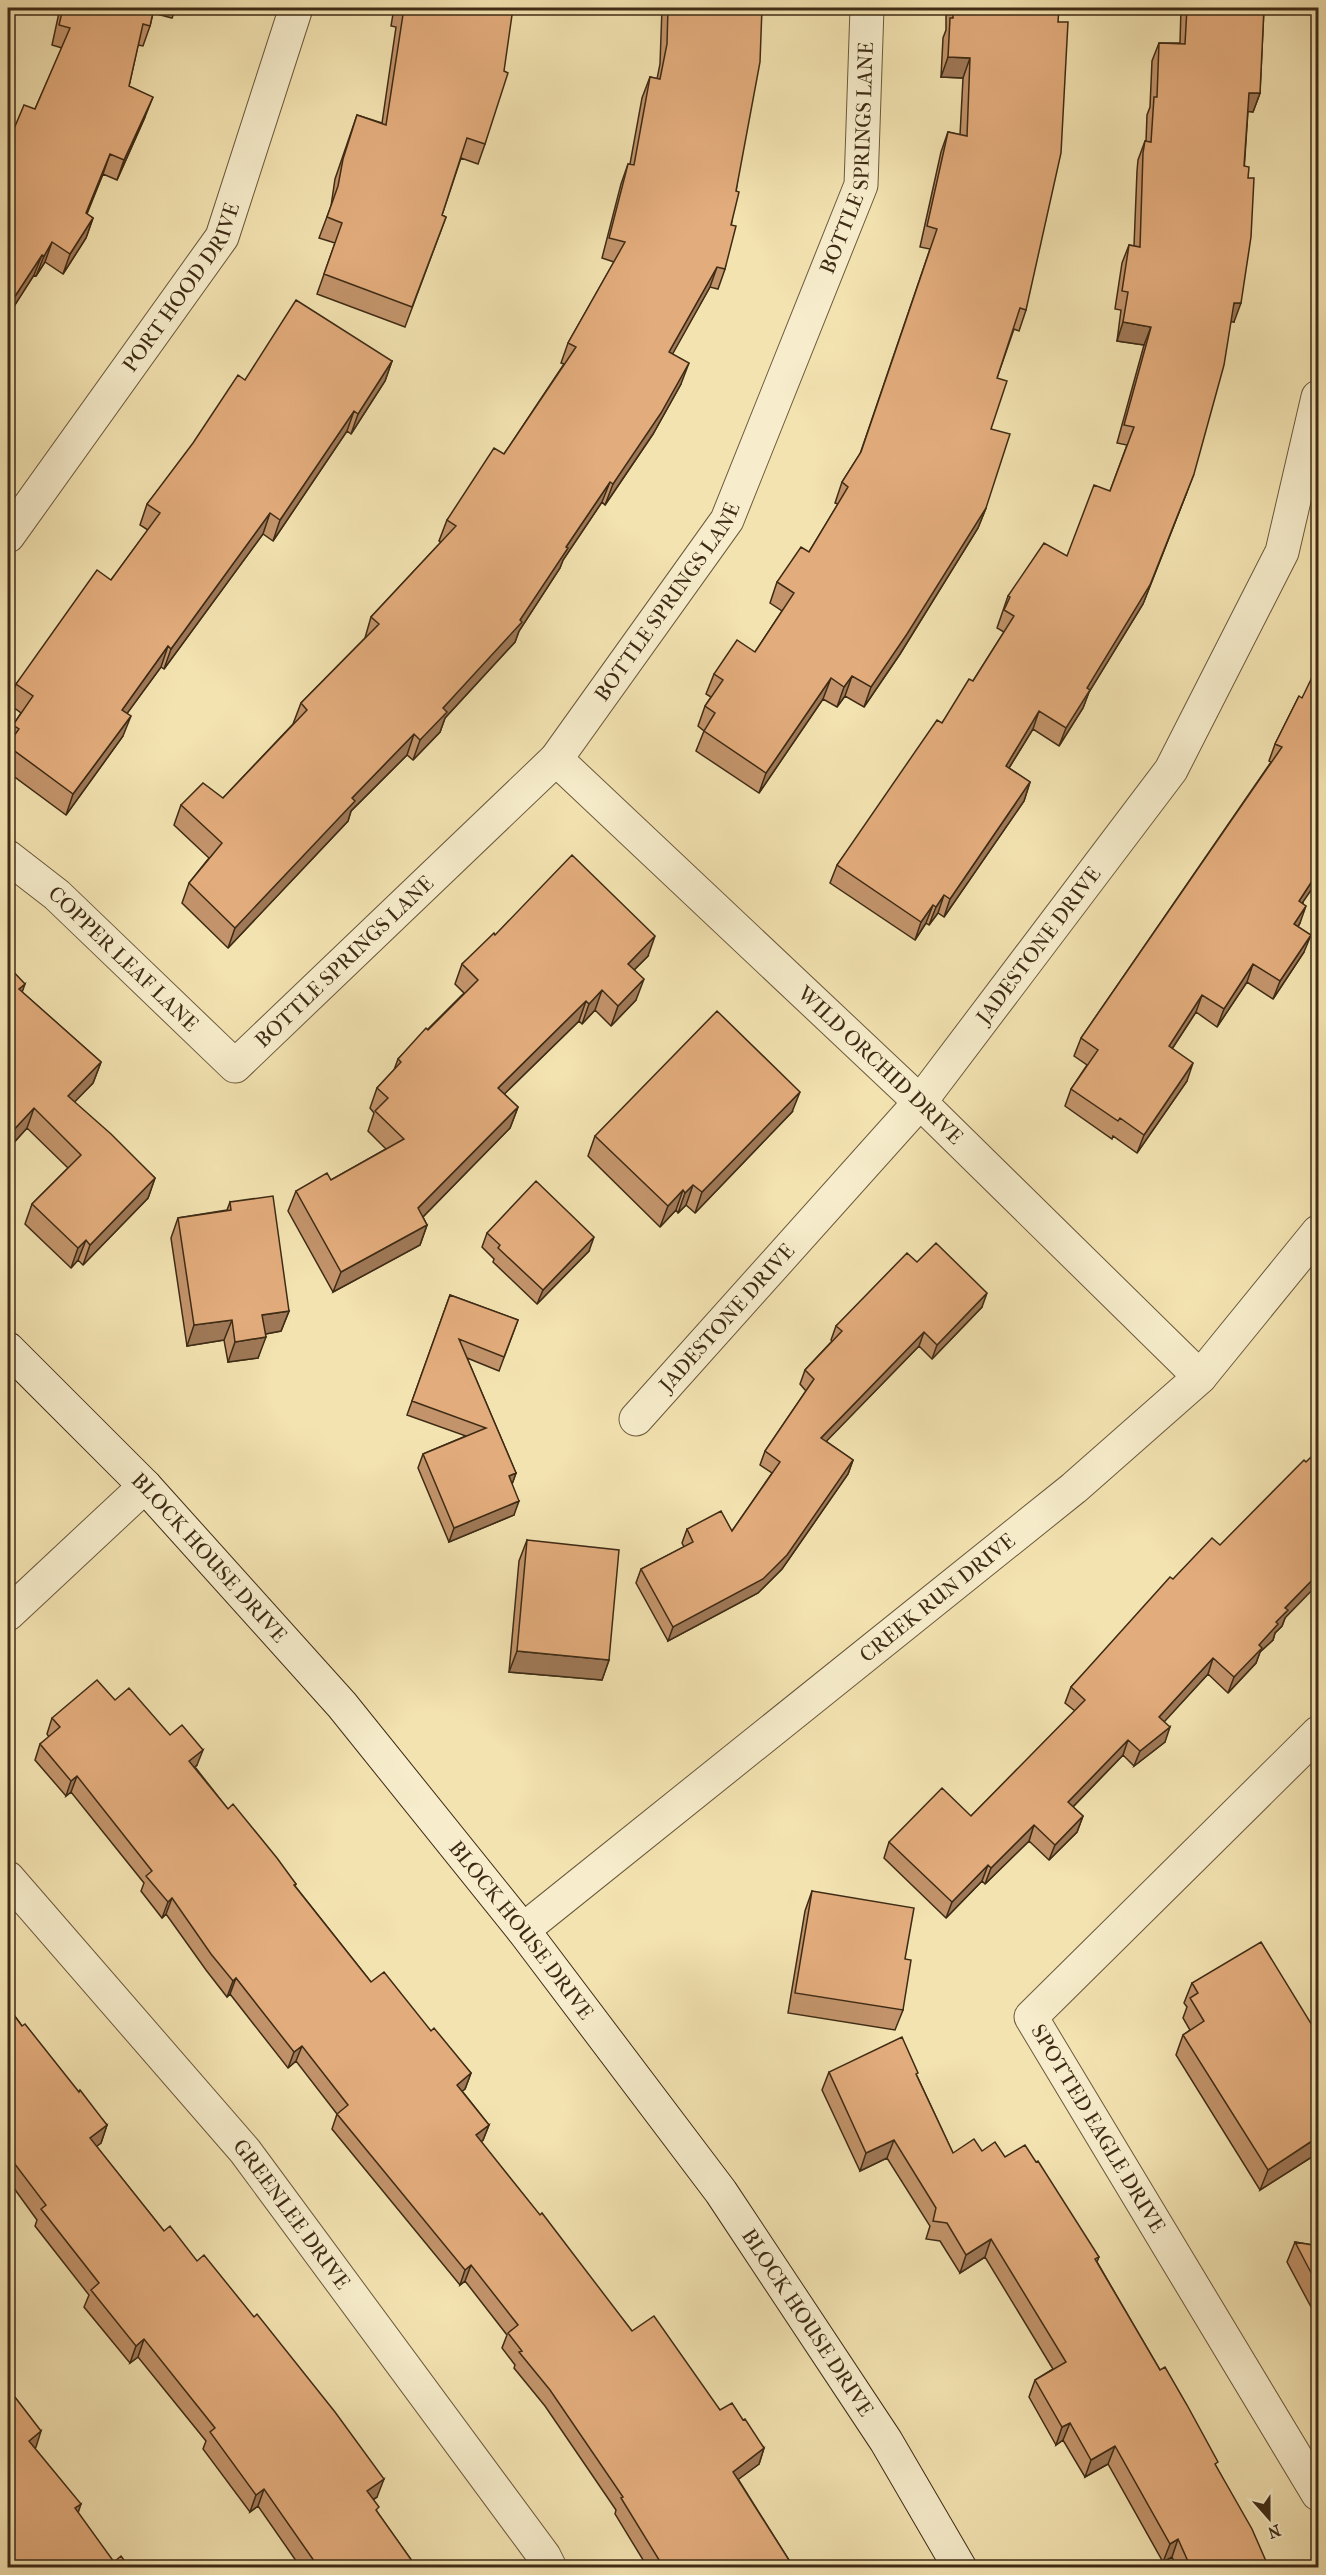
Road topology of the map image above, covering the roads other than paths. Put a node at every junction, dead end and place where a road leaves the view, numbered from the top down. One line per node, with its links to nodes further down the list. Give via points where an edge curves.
1 (296, 8): 4 (street, PORT HOOD DRIVE, via 222,237)
2 (867, 8): 5 (street, BOTTLE SPRINGS LANE, via 861,185 727,520)
3 (1318, 398): 8 (street, JADESTONE DRIVE, via 1282,552 1171,770)
4 (8, 536)
5 (556, 759): 7 (street, BOTTLE SPRINGS LANE); 8 (street, WILD ORCHID DRIVE)
6 (8, 857): 7 (street, COPPER LEAF LANE, via 57,895)
7 (235, 1066)
8 (920, 1102): 11 (street, WILD ORCHID DRIVE); 12 (street, JADESTONE DRIVE)
9 (1318, 1232): 11 (street, CREEK RUN DRIVE)
10 (8, 1349): 13 (street, BLOCK HOUSE DRIVE)
11 (1200, 1377): 17 (street, CREEK RUN DRIVE, via 1074,1488)
12 (636, 1419)
13 (145, 1486): 14 (street); 17 (street, BLOCK HOUSE DRIVE, via 342,1705)
14 (8, 1614)
15 (1318, 1733): 18 (street, SPOTTED EAGLE DRIVE, via 1031,2017)
16 (8, 1878): 19 (street, GREENLEE DRIVE, via 245,2151)
17 (523, 1930): 20 (street, BLOCK HOUSE DRIVE, via 720,2192 886,2441)
18 (1318, 2494)
19 (550, 2568)
20 (960, 2568)

